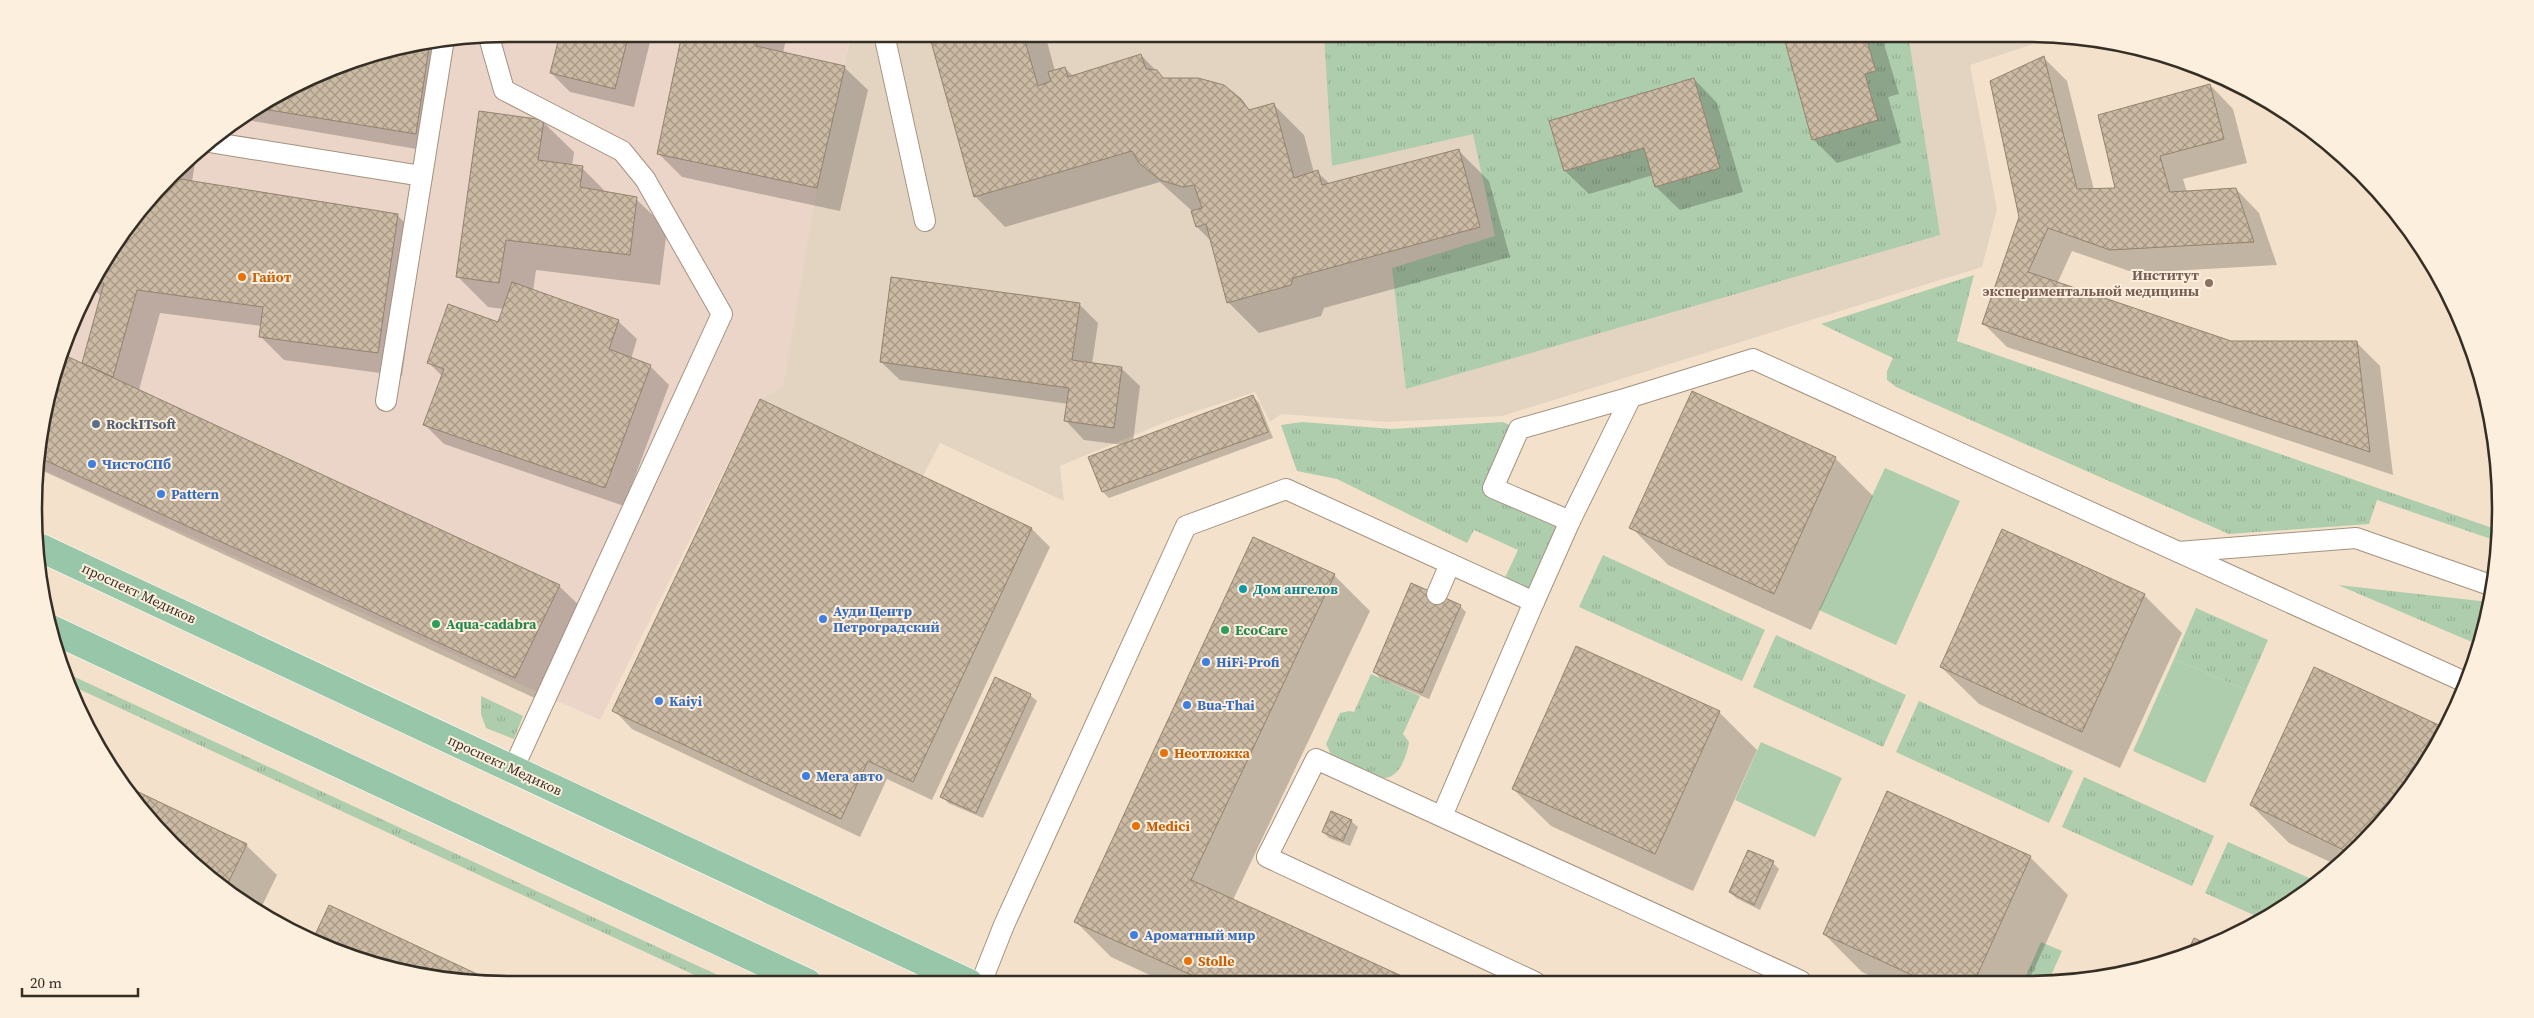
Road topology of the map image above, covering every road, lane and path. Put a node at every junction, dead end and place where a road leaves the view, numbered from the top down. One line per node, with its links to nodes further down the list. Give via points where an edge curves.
1 (886, 42): 6 (lane)
2 (491, 43): 18 (lane, via 504,90 622,151 645,180 722,314)
3 (443, 47): 5 (lane)
4 (219, 144): 5 (lane)
5 (422, 176): 8 (lane)
6 (925, 221)
7 (1631, 397): 9 (lane); 9 (lane, via 1519,429 1493,488); 11 (lane, via 1753,359)
8 (386, 401)
9 (1570, 521): 15 (lane)
10 (44, 549): 18 (main road, проспект Медиков)
11 (2177, 552): 13 (lane, via 2356,538); 17 (lane)
12 (1450, 564): 14 (lane); 15 (lane); 22 (lane, via 1286,490 1186,526)
13 (2486, 583)
14 (1437, 594)
15 (1534, 602): 19 (lane)
16 (59, 633): 20 (main road)
17 (2459, 679)
18 (513, 769): 21 (main road, проспект Медиков)
19 (1442, 816): 23 (lane, via 1316,759 1267,857); 24 (lane)
20 (791, 976)
21 (954, 976)
22 (984, 976)
23 (1522, 976)
24 (1790, 976)

